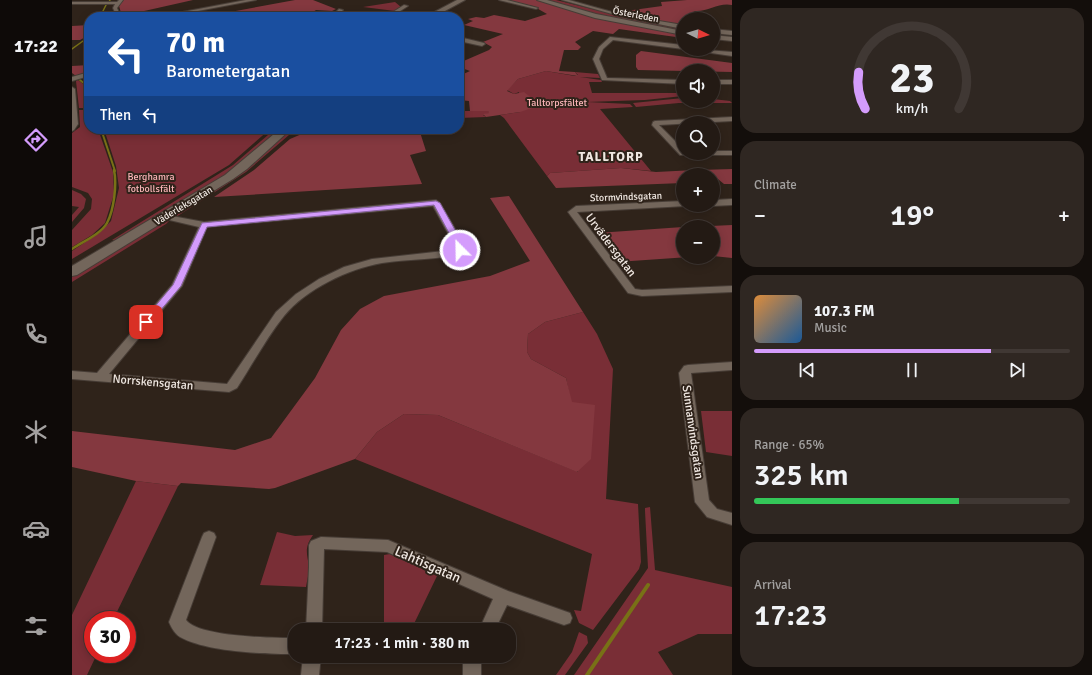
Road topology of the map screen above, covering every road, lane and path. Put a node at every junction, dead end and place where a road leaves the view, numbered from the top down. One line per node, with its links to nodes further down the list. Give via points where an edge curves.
1 (254, 0): 14 (street)
2 (462, 0): 17 (street)
3 (500, 0): 11 (street)
4 (540, 0): 19 (street, Österleden, via 615,21)
5 (564, 0): 18 (street, via 616,15)
6 (619, 0): 8 (street)
7 (119, 1): 9 (street); 13 (street, via 115,8)
8 (626, 2)
9 (72, 3)
10 (406, 6): 16 (street)
11 (536, 8)
12 (341, 10): 15 (street)
13 (117, 12)
14 (186, 12)
15 (339, 12)
16 (396, 12)
17 (439, 12)
18 (676, 25)
19 (676, 32)
20 (720, 32): 21 (street)
21 (732, 33)
22 (720, 38): 23 (street)
23 (732, 39)
24 (464, 40): 25 (street)
25 (482, 44)
26 (676, 46): 31 (street, via 610,38 596,59 604,79 610,81)
27 (720, 52): 28 (street)
28 (732, 54)
29 (84, 75): 30 (street)
30 (72, 79)
31 (676, 82)
32 (720, 82): 33 (street)
33 (732, 82)
34 (72, 89): 38 (street, via 75,124)
35 (720, 119): 36 (street)
36 (732, 119)
37 (676, 121): 40 (street, via 657,122 655,125)
38 (72, 129)
39 (280, 134): 47 (street, Väderleksgatan, via 238,170)
40 (676, 144)
41 (720, 153): 42 (street)
42 (732, 153)
43 (732, 202): 44 (street)
44 (720, 203)
45 (676, 204): 46 (street, Stormvindsgatan, via 576,209)
46 (572, 212): 50 (street, Urvädersgatan, via 632,291 642,293)
47 (164, 216): 48 (street); 49 (street, Väderleksgatan)
48 (204, 225): 53 (street, via 177,286); 53 (street, Norrskensgatan, via 436,203 460,250 373,261 330,278 280,314 229,388)
49 (72, 272)
50 (732, 289)
51 (732, 366): 54 (street, Sunnanvindsgatan, via 698,367 688,369 685,373 702,502 712,513)
52 (72, 374): 53 (street, Norrskensgatan)
53 (101, 376)
54 (732, 519)
55 (208, 537): 60 (street, via 177,622 183,630 192,634 237,642)
56 (503, 596): 57 (street, Lahtisgatan); 58 (street, Lahtisgatan, via 388,546 321,543 316,545); 59 (street)
57 (564, 618)
58 (314, 623)
59 (490, 623)
60 (288, 646)
61 (311, 663): 63 (street)
62 (472, 663): 64 (street)
63 (310, 675)
64 (472, 675)

